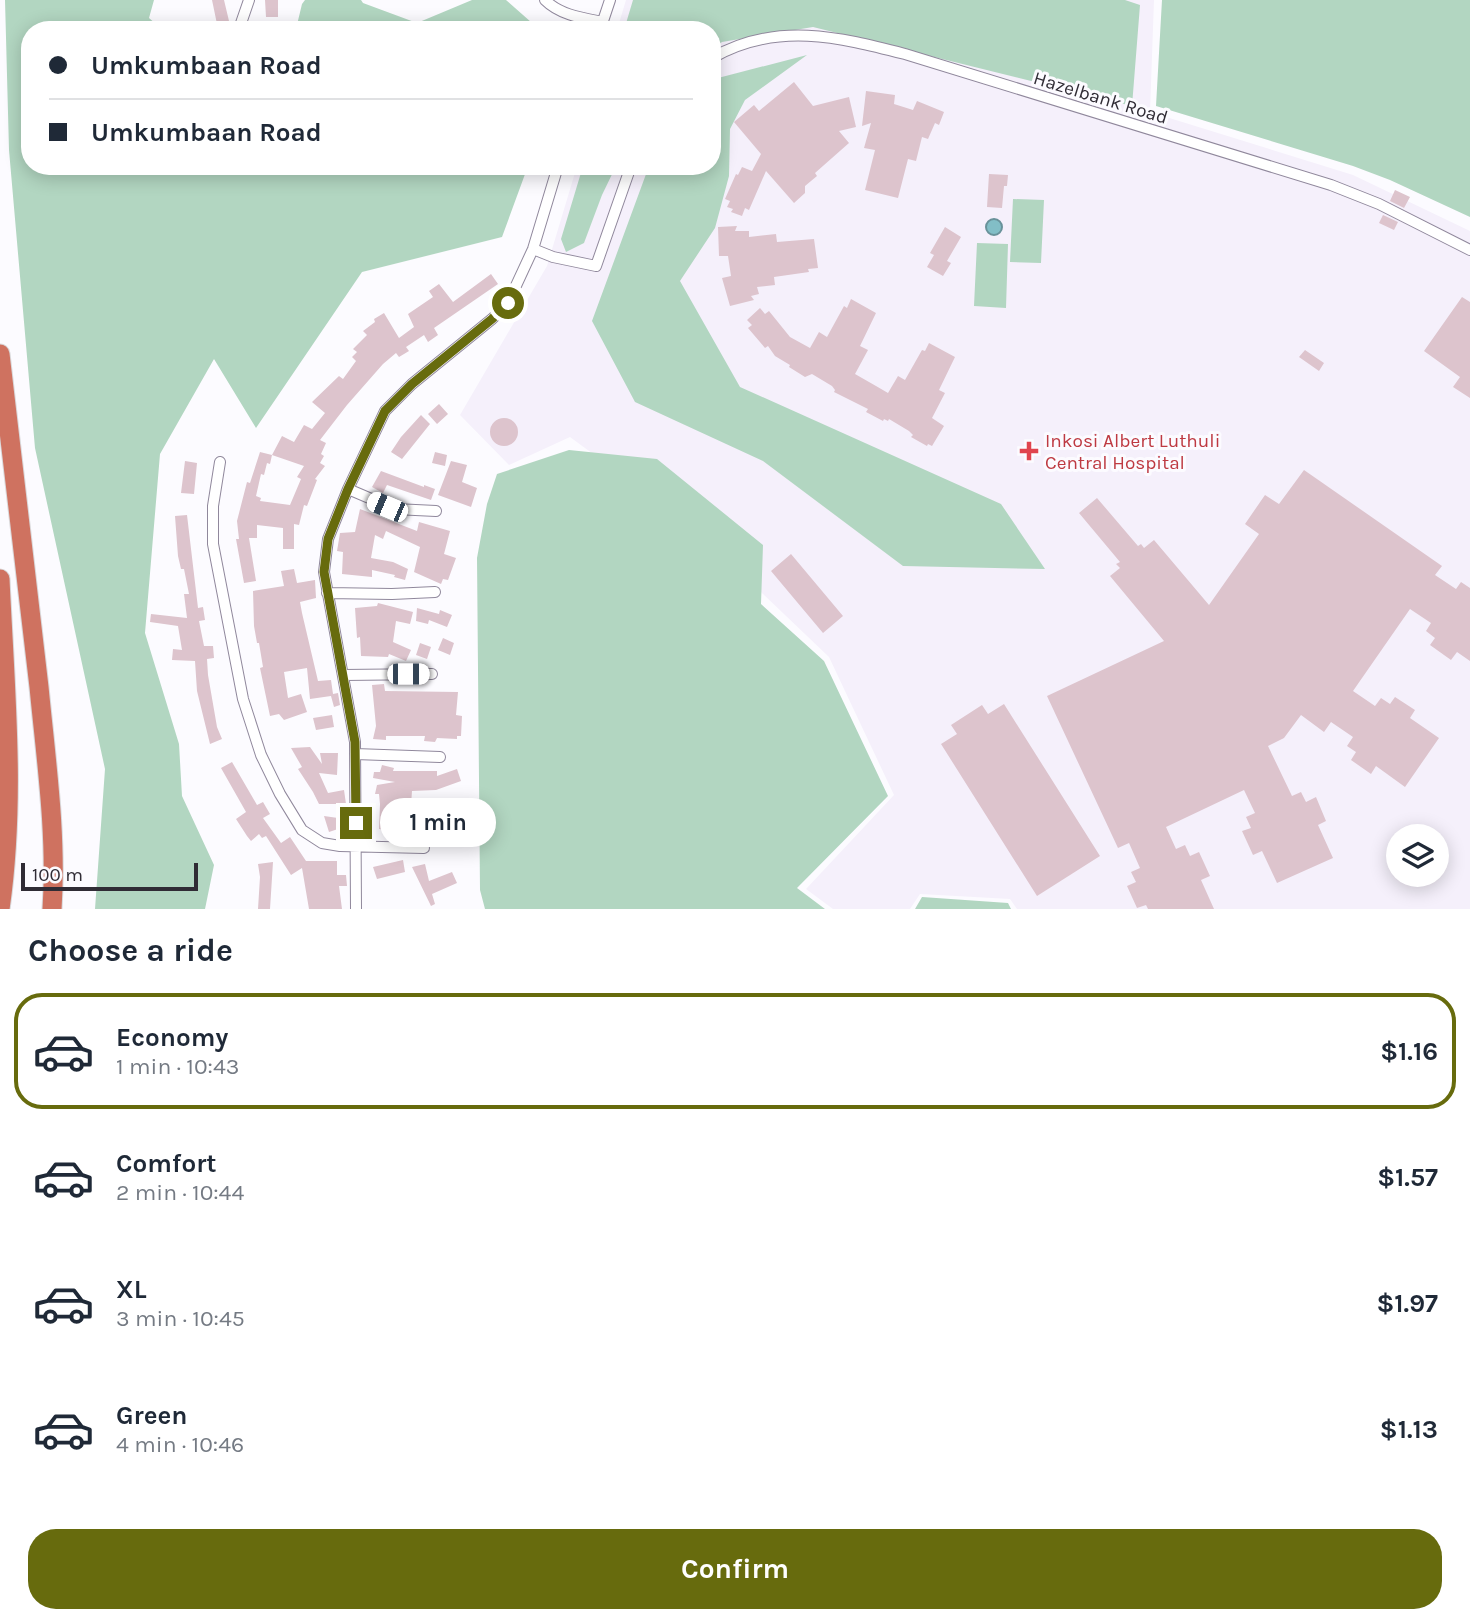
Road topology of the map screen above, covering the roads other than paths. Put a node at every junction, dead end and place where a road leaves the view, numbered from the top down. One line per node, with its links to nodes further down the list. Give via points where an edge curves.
1 (249, 0): 4 (street)
2 (545, 0): 5 (street, via 554,9)
3 (610, 0): 6 (street)
4 (242, 21)
5 (588, 21)
6 (603, 21)
7 (721, 54): 11 (street, Hazelbank Road, via 741,45 793,35 820,35 905,54 1331,185 1380,204)
8 (555, 175): 10 (street)
9 (628, 175): 10 (street, via 596,266)
10 (533, 249): 14 (street, via 508,303 385,411)
11 (1470, 250)
12 (0, 354): 26 (highway, via 52,822)
13 (220, 462): 23 (street, via 213,544 251,730 302,830 322,843)
14 (348, 489): 15 (street, via 395,509); 18 (street, via 328,539)
15 (436, 512)
16 (0, 579): 25 (highway, via 10,792)
17 (435, 592): 18 (street)
18 (327, 593): 20 (street)
19 (432, 674): 20 (street)
20 (344, 675): 21 (street)
21 (355, 754): 22 (street); 23 (street)
22 (440, 757)
23 (356, 846): 24 (street); 27 (street)
24 (424, 848)
25 (0, 909)
26 (52, 909)
27 (356, 909)

